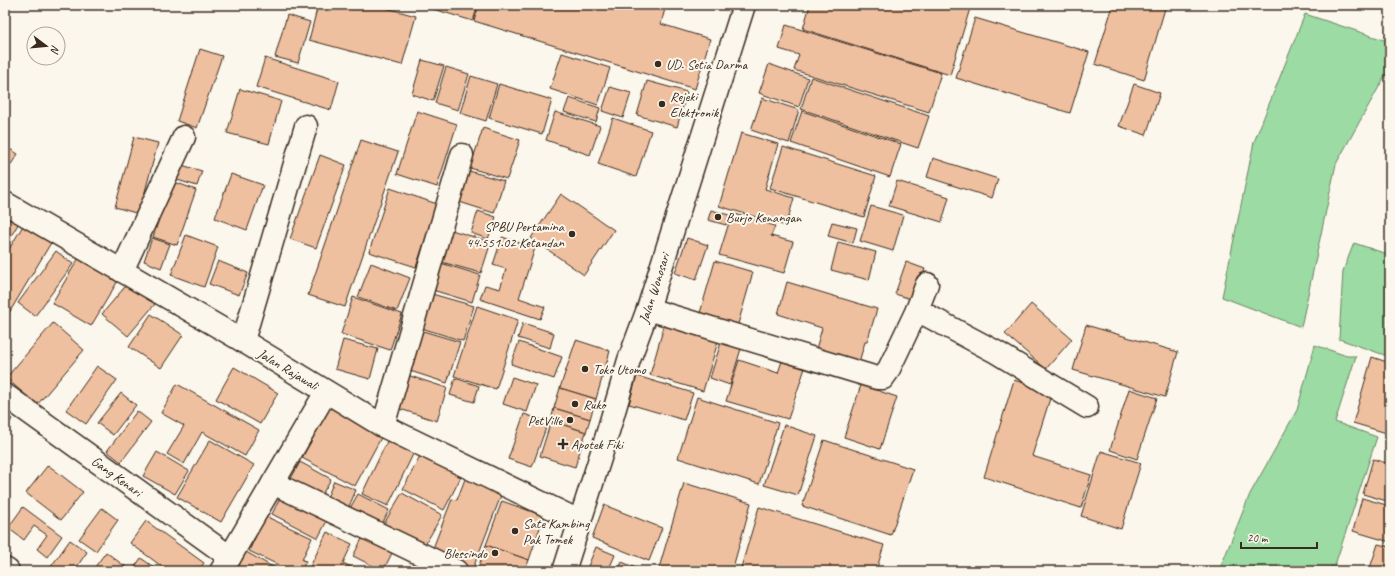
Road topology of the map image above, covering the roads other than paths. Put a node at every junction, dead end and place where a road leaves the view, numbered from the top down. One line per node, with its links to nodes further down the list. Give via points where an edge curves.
1 (739, 6): 8 (street, Jalan Wonosari)
2 (306, 126): 10 (street)
3 (184, 137): 6 (street)
4 (462, 155): 14 (street)
5 (5, 203): 6 (street, Jalan Rajawali)
6 (122, 271): 10 (street, Jalan Rajawali)
7 (927, 284): 9 (street)
8 (648, 309): 9 (street, via 877,378 883,378 888,371); 16 (street, Jalan Wonosari, via 629,360)
9 (917, 310): 13 (street, via 996,352)
10 (243, 341): 11 (street, Jalan Rajawali)
11 (326, 392): 14 (street, Jalan Rajawali); 15 (street)
12 (5, 395): 17 (street, Gang Kenari)
13 (1087, 407)
14 (383, 426): 16 (street, Jalan Rajawali)
15 (273, 483): 17 (street); 18 (street)
16 (579, 521): 19 (street, Jalan Wonosari)
17 (225, 564)
18 (456, 571)
19 (564, 571)

